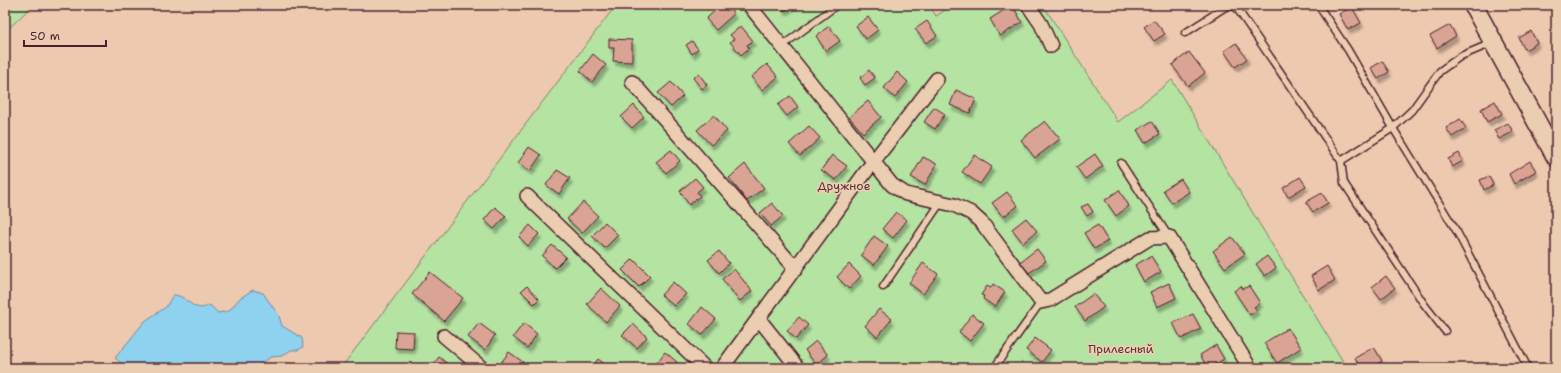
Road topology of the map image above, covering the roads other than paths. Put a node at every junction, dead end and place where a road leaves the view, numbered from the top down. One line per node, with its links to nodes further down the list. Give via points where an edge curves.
1 (750, 5): 8 (street)
2 (838, 5): 8 (lane)
3 (1028, 5): 9 (street, via 1041,24)
4 (1318, 5): 12 (lane, via 1348,50)
5 (1473, 5): 7 (street)
6 (1185, 33): 15 (lane, via 1227,6 1236,7)
7 (1493, 43): 12 (lane, via 1461,56 1440,71 1412,110); 13 (street)
8 (782, 46): 16 (street)
9 (1050, 46)
10 (937, 79): 16 (street)
11 (632, 82): 21 (street)
12 (1393, 128): 15 (lane); 33 (lane, via 1457,232)
13 (1550, 134): 14 (street)
14 (1556, 157)
15 (1341, 161): 25 (lane, via 1344,183 1424,304)
16 (873, 162): 19 (street, via 892,185 906,194); 21 (street)
17 (1121, 163): 20 (lane)
18 (527, 196): 28 (street)
19 (941, 202): 22 (lane); 23 (street, via 971,212 982,222)
20 (1169, 237): 23 (street, via 1150,238 1050,300); 32 (street)
21 (796, 269): 24 (street)
22 (883, 287)
23 (1041, 302): 31 (lane)
24 (759, 319): 29 (street); 30 (street)
25 (1445, 331)
26 (444, 336): 27 (street)
27 (482, 368)
28 (705, 368)
29 (722, 368)
30 (798, 368)
31 (994, 368)
32 (1250, 368)
33 (1528, 368)

